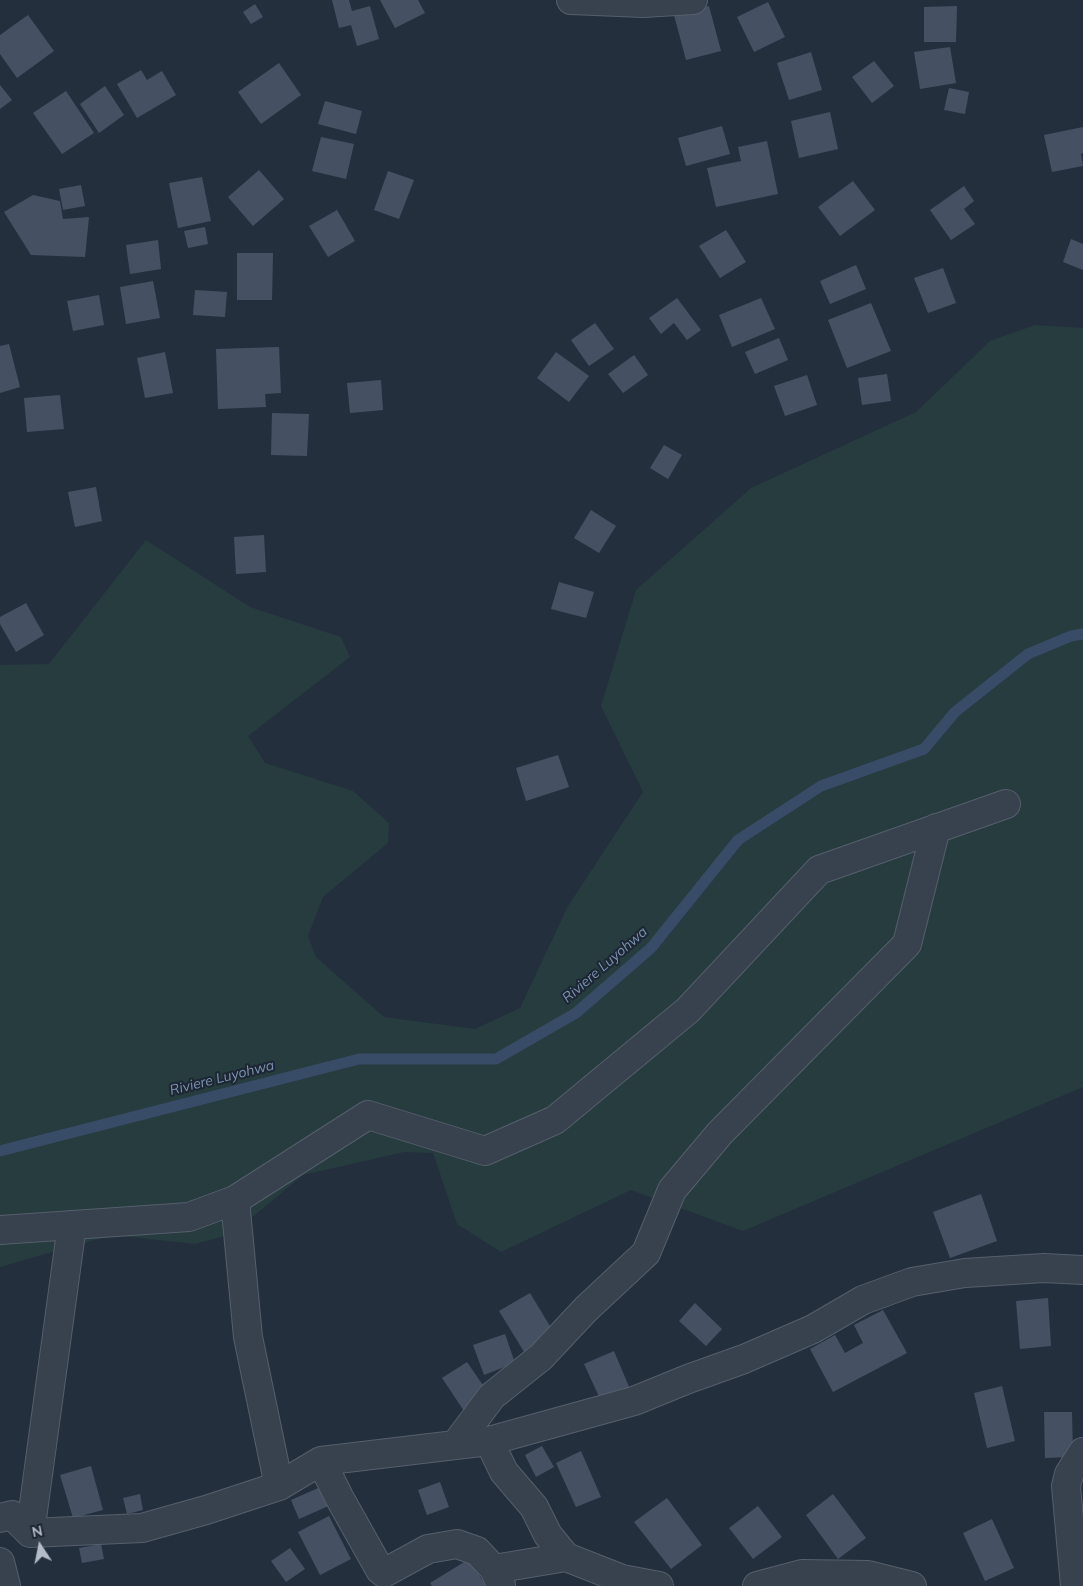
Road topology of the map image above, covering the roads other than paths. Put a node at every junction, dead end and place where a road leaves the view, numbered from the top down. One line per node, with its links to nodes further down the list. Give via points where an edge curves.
1 (571, 0): 2 (street, via 643,3)
2 (693, 0)
3 (1006, 804): 4 (street)
4 (936, 828): 5 (street, via 819,870 688,1010 555,1120 485,1151 368,1115); 10 (street, via 907,944 720,1133 672,1190 646,1253 586,1308 541,1357 492,1396)
5 (235, 1200): 6 (street, via 189,1217); 13 (street, via 248,1337)
6 (72, 1225): 7 (street); 15 (street)
7 (0, 1230)
8 (1083, 1270): 9 (street, via 1044,1268 966,1273 912,1282 863,1300 813,1329 744,1359 634,1401)
9 (489, 1441): 10 (street); 16 (street, via 504,1472 534,1507 548,1535)
10 (456, 1444): 12 (street)
11 (1083, 1452): 24 (street, via 1069,1474 1066,1486)
12 (321, 1461): 13 (street); 18 (street, via 384,1573 428,1549 457,1544 477,1551)
13 (279, 1486): 15 (street, via 142,1528)
14 (0, 1518): 15 (street, via 12,1514)
15 (30, 1533)
16 (566, 1557): 18 (street); 19 (street)
17 (0, 1562): 20 (street)
18 (497, 1577)
19 (622, 1583): 21 (street)
20 (6, 1586)
21 (658, 1586)
22 (757, 1586): 23 (street, via 802,1574 868,1575)
23 (912, 1586)
24 (1075, 1586)

